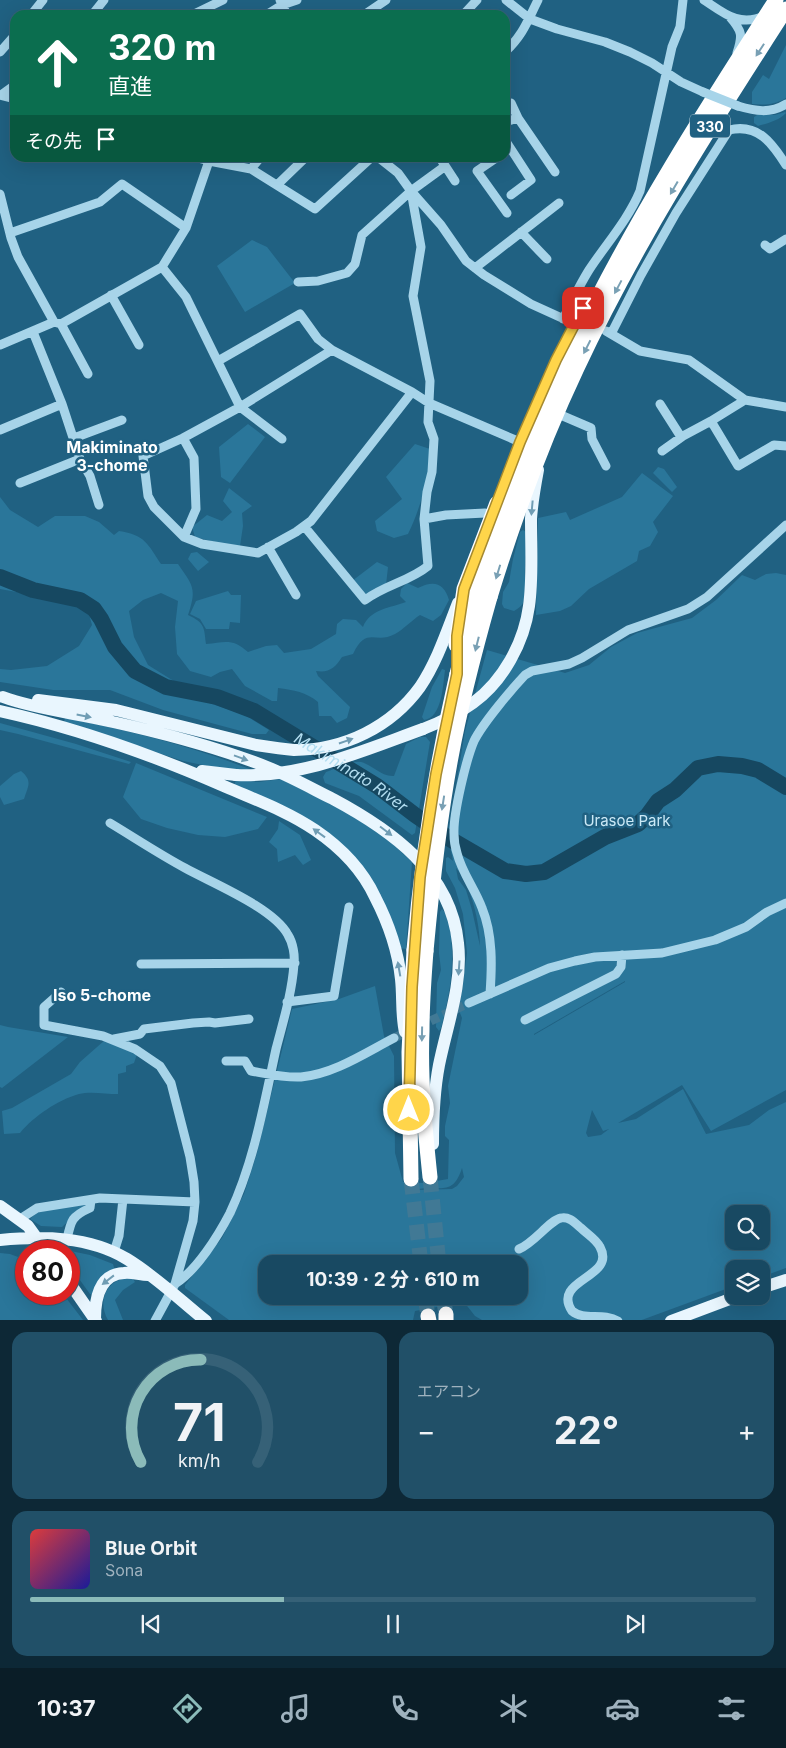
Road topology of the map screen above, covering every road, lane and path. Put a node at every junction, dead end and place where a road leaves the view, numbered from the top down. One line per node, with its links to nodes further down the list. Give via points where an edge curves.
1 (43, 0): 14 (street)
2 (104, 0): 15 (street)
3 (223, 0): 16 (street)
4 (297, 0): 12 (street)
5 (386, 0): 17 (street)
6 (477, 0): 18 (street)
7 (506, 0): 21 (street)
8 (538, 0): 21 (street)
9 (682, 0): 25 (street, via 680,27)
10 (704, 0): 20 (street)
11 (776, 0): 19 (highway, 330)
12 (281, 2)
13 (786, 9): 64 (highway, 330, one-way to 64, via 714,121 640,247)
14 (35, 10)
15 (96, 10)
16 (202, 10)
17 (371, 10)
18 (468, 10)
19 (766, 15): 20 (street, via 749,21); 26 (highway, 330)
20 (730, 17): 26 (street, via 739,28 741,38)
21 (530, 19): 23 (street); 25 (street, via 605,42)
22 (10, 41): 24 (street)
23 (510, 47)
24 (0, 52)
25 (666, 73): 28 (street, bridge, via 738,106 762,112); 62 (street, via 635,203 588,272)
26 (723, 84): 59 (highway, 330, via 664,179)
27 (511, 104): 29 (street)
28 (786, 104)
29 (518, 118): 30 (street); 43 (street)
30 (510, 120)
31 (510, 151): 48 (street, via 531,180)
32 (209, 162): 51 (street)
33 (214, 162): 42 (street)
34 (257, 162): 42 (street)
35 (301, 162): 45 (street)
36 (367, 162): 45 (street, via 315,209)
37 (384, 162): 46 (street, via 398,173)
38 (442, 162): 41 (street)
39 (490, 162): 50 (street, via 477,171)
40 (786, 165): 64 (street, via 771,143 755,130 729,130)
41 (444, 166): 44 (street); 46 (street)
42 (252, 169): 45 (street)
43 (555, 172)
44 (455, 181)
45 (277, 185)
46 (411, 191): 58 (street); 60 (street, via 362,235 355,264 347,273 318,281); 73 (street, via 421,246 413,296 430,381)
47 (0, 194): 53 (street)
48 (511, 195)
49 (559, 203): 52 (street)
50 (507, 213)
51 (186, 228): 53 (street, via 122,184 100,202); 57 (street)
52 (521, 232): 56 (street); 58 (street)
53 (10, 233): 63 (street, via 18,256)
54 (786, 239): 55 (street, via 770,250)
55 (765, 245)
56 (547, 259)
57 (162, 267): 61 (street); 69 (street, via 186,297)
58 (475, 268): 62 (street, via 531,304)
59 (608, 279): 62 (highway); 100 (highway, 330, via 576,341 534,437)
60 (298, 282)
61 (111, 295): 63 (street); 67 (street)
62 (569, 322): 86 (highway)
63 (58, 323): 65 (street); 70 (street)
64 (604, 330): 72 (street, via 640,351 689,360); 78 (highway, 330, one-way to 78)
65 (33, 332): 66 (street); 74 (street)
66 (0, 345)
67 (139, 345)
68 (332, 350): 69 (street, via 318,339 300,314); 71 (street); 76 (street)
69 (218, 361): 76 (street)
70 (88, 374)
71 (412, 392): 73 (street); 97 (street, via 325,505)
72 (745, 400): 77 (street); 80 (street)
73 (429, 403): 86 (street); 95 (street, via 428,422 434,439)
74 (62, 404): 81 (street); 82 (street)
75 (660, 404): 84 (street)
76 (240, 407): 83 (street); 85 (street)
77 (786, 407)
78 (556, 413): 90 (highway, 330); 91 (street, via 591,428 592,439)
79 (122, 420): 82 (street)
80 (710, 421): 84 (street); 87 (street, via 738,466 774,445)
81 (0, 430)
82 (74, 438): 89 (street)
83 (183, 438): 98 (street, via 194,458 196,509); 98 (street, via 143,456 148,496 154,507)
84 (681, 438): 88 (street)
85 (282, 439)
86 (520, 442): 100 (highway)
87 (786, 446)
88 (662, 451)
89 (80, 459): 92 (street); 93 (street, via 90,476)
90 (537, 460): 100 (highway, 330, one-way to 100, via 517,514); 104 (main road, one-way to 104, bridge, via 532,510 531,585 525,626 506,666 472,703 423,729 302,770 265,776 236,775)
91 (606, 466)
92 (20, 483)
93 (99, 505)
94 (485, 513): 95 (street)
95 (424, 519): 97 (street, via 428,566 419,574 394,583 365,600)
96 (786, 525): 113 (street, via 706,597 688,609 628,630 569,664 525,675 475,740 453,835 457,855 482,908 488,929)
97 (304, 526): 99 (street)
98 (184, 538): 99 (street, via 258,553)
99 (268, 547): 101 (street)
100 (477, 593): 102 (main road, one-way to 100, via 113,710 256,745 308,749 340,744 365,734 401,708 427,676 446,634); 108 (highway, 330, one-way to 108, bridge, via 470,670 451,757); 108 (highway, 330, bridge, via 457,636 457,674 434,785 420,877)
101 (296, 595)
102 (1, 697): 123 (main road, one-way to 123, via 178,738 271,769 367,818 426,867 451,910 460,957 436,1085)
103 (0, 711): 104 (main road, via 61,726)
104 (175, 765): 120 (main road, one-way to 104, via 400,970 392,939 383,912 352,862 316,831 291,815)
105 (110, 823): 110 (street, via 164,857 272,916 289,936)
106 (786, 903): 109 (street, via 746,927 715,940 662,953)
107 (348, 907): 114 (street, via 334,996)
108 (420, 950): 120 (highway, 330); 123 (highway, 330, one-way to 123, via 424,1114)
109 (622, 955): 113 (street, via 595,957 550,968); 117 (street, via 621,967 616,974)
110 (295, 963): 111 (street); 114 (street)
111 (141, 964)
112 (61, 992): 119 (street, via 44,1007 44,1024)
113 (490, 994): 115 (street)
114 (287, 1002): 122 (street)
115 (469, 1003)
116 (249, 1019): 119 (street, via 144,1029 140,1034)
117 (526, 1020)
118 (394, 1038): 122 (street, via 322,1073 300,1077)
119 (114, 1039): 127 (street, via 160,1066 171,1083 190,1157)
120 (409, 1052): 124 (highway, 330)
121 (226, 1061): 122 (street, via 245,1061 251,1071)
122 (271, 1074): 138 (street, via 250,1159 230,1212 216,1238 185,1278)
123 (430, 1177)
124 (411, 1179)
125 (123, 1199): 126 (street); 127 (street); 134 (street)
126 (92, 1200): 129 (street, via 37,1208); 131 (street, via 90,1208 70,1224)
127 (195, 1202): 138 (street, via 193,1221)
128 (0, 1206): 129 (main road)
129 (20, 1219): 130 (main road)
130 (37, 1238): 131 (main road); 132 (main road)
131 (67, 1239): 134 (main road)
132 (0, 1240)
133 (519, 1249): 144 (street, via 531,1243 556,1219 573,1221 597,1242 602,1259 598,1270 573,1287 570,1306 577,1316 585,1320)
134 (114, 1252): 135 (main road)
135 (148, 1275): 138 (main road); 141 (main road, one-way to 141, via 120,1273 107,1280 97,1296)
136 (786, 1280): 137 (main road)
137 (770, 1285)
138 (173, 1288): 142 (street); 143 (main road)
139 (80, 1297): 141 (main road)
140 (725, 1301): 145 (main road)
141 (96, 1320)
142 (155, 1320)
143 (206, 1320)
144 (618, 1320)
145 (672, 1320)

